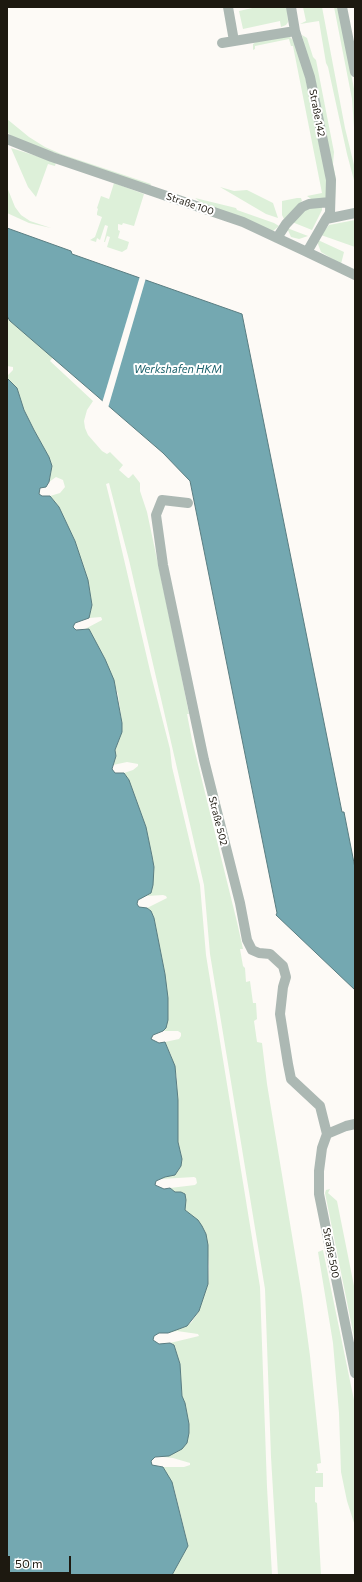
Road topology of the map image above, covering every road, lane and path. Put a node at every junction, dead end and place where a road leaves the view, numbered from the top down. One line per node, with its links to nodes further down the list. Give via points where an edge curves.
1 (228, 7): 5 (street)
2 (291, 7): 4 (street, Straße 142)
3 (342, 7): 7 (street)
4 (295, 31): 5 (street); 9 (street, Straße 142, via 310,78 331,180)
5 (234, 41): 6 (street)
6 (222, 43)
7 (355, 72)
8 (7, 139): 12 (street, Straße 100, via 52,157 243,222)
9 (330, 202): 11 (street, Straße 142, via 330,213); 12 (street, via 302,207)
10 (355, 213): 11 (street)
11 (326, 219): 13 (street)
12 (277, 238): 13 (street, Straße 100)
13 (307, 252): 14 (street)
14 (355, 275)
15 (188, 503): 17 (street, Straße 502, via 162,500 156,515 163,565 204,760 247,940 252,950 259,954 270,954 283,966 286,977 280,1014 291,1079 320,1106)
16 (355, 1124): 17 (street)
17 (327, 1134): 18 (street, Straße 500, via 322,1148 319,1194)
18 (355, 1373)

